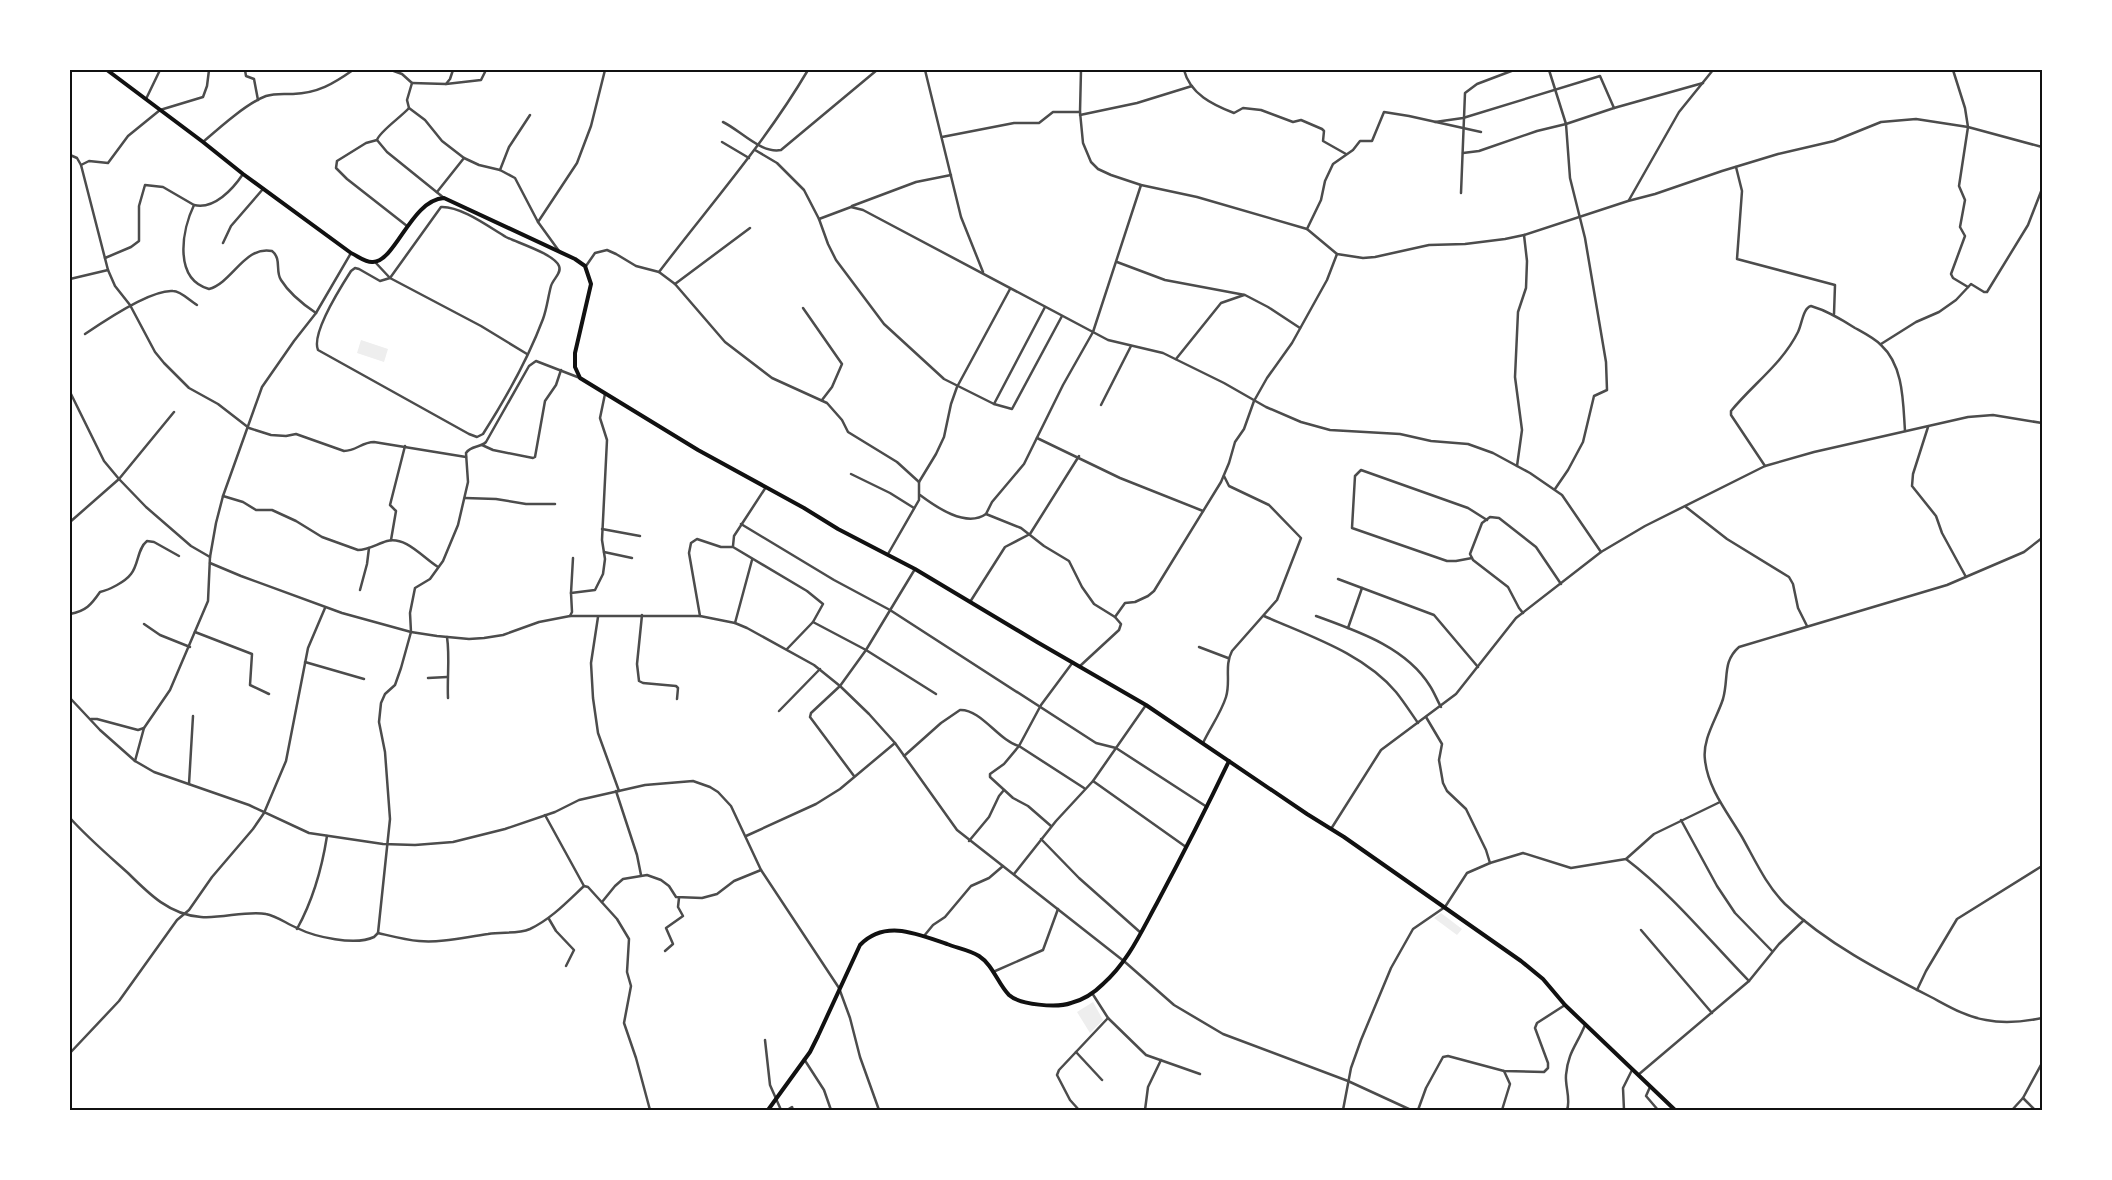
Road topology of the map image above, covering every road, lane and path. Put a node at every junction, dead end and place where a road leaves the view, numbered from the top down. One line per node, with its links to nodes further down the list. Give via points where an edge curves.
1 (107, 70): 24 (main road)
2 (160, 70): 24 (street)
3 (209, 70): 28 (street, via 203,97)
4 (245, 70): 25 (street, via 246,76 254,79)
5 (353, 70): 25 (street, via 342,80 318,90 279,93)
6 (391, 70): 19 (street)
7 (453, 70): 21 (street)
8 (605, 70): 66 (street, via 596,109 577,163)
9 (808, 70): 42 (street)
10 (877, 70): 42 (street, via 781,150)
11 (925, 70): 38 (street)
12 (1081, 70): 29 (street)
13 (1184, 70): 22 (street)
14 (1514, 70): 31 (street, via 1477,84 1465,93)
15 (1549, 70): 23 (street)
16 (1713, 70): 20 (street)
17 (1953, 70): 35 (street)
18 (485, 72): 21 (street, via 481,80)
19 (412, 83): 21 (street); 26 (street, via 406,100)
20 (1703, 83): 27 (street); 61 (street, via 1679,112)
21 (446, 84)
22 (1192, 86): 29 (street, via 1137,103); 46 (street, via 1208,102 1234,113 1243,108 1261,110 1293,122 1302,120 1314,125 1324,130 1323,142)
23 (1556, 90): 27 (street, via 1600,76); 31 (street); 34 (street)
24 (146, 98): 28 (main road)
25 (258, 100): 40 (street)
26 (409, 108): 39 (street, via 379,133); 48 (street)
27 (1614, 108): 34 (street)
28 (160, 110): 40 (main road); 50 (street, via 128,136 109,163 87,161)
29 (1080, 113): 38 (street, via 1053,112 1039,123 1014,123); 55 (street, via 1083,143 1091,162 1105,173)
30 (530, 115): 52 (street, via 509,147)
31 (1463, 118): 33 (street); 36 (street)
32 (723, 122): 42 (street)
33 (1436, 122): 36 (street); 46 (street, via 1384,112 1372,142 1360,141)
34 (1566, 124): 45 (street); 64 (street, via 1570,178)
35 (1968, 127): 43 (street); 51 (street, via 1916,119 1881,122 1834,141); 85 (street, via 1960,186 1965,200 1960,227 1965,236 1951,274)
36 (1462, 129): 37 (street); 45 (street)
37 (1481, 132)
38 (942, 137): 54 (street)
39 (377, 140): 58 (street, via 387,152); 67 (street, via 366,143 337,162 336,167)
40 (204, 142): 53 (main road)
41 (722, 142): 49 (street)
42 (759, 145): 44 (street)
43 (2042, 147)
44 (755, 150): 49 (street); 65 (street, via 777,163 804,190)
45 (1463, 153): 59 (street)
46 (1347, 154): 69 (street, via 1330,170 1321,200)
47 (70, 155): 50 (street)
48 (464, 158): 52 (street); 58 (street)
49 (749, 158): 80 (street)
50 (81, 165): 75 (street)
51 (1736, 167): 61 (street); 93 (street, via 1742,192 1737,259 1835,285)
52 (500, 170): 66 (street, via 515,178)
53 (243, 174): 56 (main road); 62 (street, via 234,188 216,201 207,206)
54 (952, 175): 63 (street, via 916,182); 81 (street, via 961,217)
55 (1141, 185): 69 (street, via 1206,199); 77 (street)
56 (264, 188): 71 (street, via 232,226); 73 (main road)
57 (2042, 189): 85 (street, via 2028,225 1989,289 1984,292 1971,284)
58 (437, 192): 60 (street)
59 (1461, 193)
60 (444, 198): 67 (main road, via 430,203); 72 (main road)
61 (1628, 201): 64 (street)
62 (194, 205): 75 (street, via 163,187 145,184 139,206 139,241 131,248); 92 (street, via 187,219 183,247 187,267 194,280 203,287 213,288 255,253 272,251 281,280)
63 (851, 207): 65 (street); 81 (street, via 863,210)
64 (1580, 216): 70 (street); 128 (street, via 1608,388 1594,396 1583,442)
65 (819, 219): 104 (street, via 836,260 877,316 937,374)
66 (538, 222): 72 (street)
67 (408, 226): 76 (main road, via 385,257)
68 (750, 228): 84 (street)
69 (1307, 229): 74 (street)
70 (1524, 235): 74 (street, via 1466,244 1429,245 1375,257); 121 (street, via 1526,290 1517,323 1515,385 1522,430)
71 (223, 242)
72 (560, 252): 78 (main road)
73 (351, 253): 76 (main road); 92 (street)
74 (1337, 254): 95 (street, via 1329,276)
75 (105, 258): 79 (street)
76 (375, 262): 82 (street)
77 (1116, 262): 87 (street, via 1165,280); 96 (street)
78 (585, 266): 80 (street, via 595,253 607,250 636,266); 103 (main road, via 591,284 575,353 575,367)
79 (108, 270): 83 (street); 89 (street, via 115,286)
80 (659, 272): 84 (street)
81 (984, 274): 86 (street)
82 (390, 278): 100 (street); 100 (street, via 441,207 462,213 556,260 560,271 552,284 543,319); 100 (street, via 380,281 359,269 351,271 318,335 318,350 476,437 483,434)
83 (70, 279)
84 (675, 284): 107 (street, via 724,342 772,378)
85 (1968, 287): 98 (street, via 1939,312)
86 (1010, 289): 90 (street); 104 (street)
87 (1245, 295): 95 (street); 101 (street, via 1221,303)
88 (197, 304): 89 (street, via 173,291)
89 (130, 305): 97 (street); 114 (street, via 155,352 172,372 189,388 218,404)
90 (1045, 307): 94 (street); 109 (street)
91 (803, 308): 107 (street, via 842,364)
92 (316, 314): 114 (street, via 262,387)
93 (1834, 314): 98 (street); 122 (street, via 1808,307 1802,325 1783,358 1731,411)
94 (1062, 316): 96 (street); 109 (street, via 1013,407 1009,409)
95 (1300, 328): 108 (street)
96 (1093, 332): 99 (street); 116 (street)
97 (85, 334)
98 (1881, 344): 115 (street, via 1897,368)
99 (1131, 346): 101 (street); 110 (street)
100 (527, 354)
101 (1176, 359): 108 (street)
102 (561, 370): 103 (street); 118 (street, via 536,361 529,366); 118 (street, via 545,401 535,456 532,458)
103 (580, 378): 106 (main road)
104 (957, 387): 109 (street); 126 (street, via 944,437)
105 (70, 392): 125 (street, via 104,461)
106 (605, 394): 127 (main road); 140 (street, via 600,418 607,440)
107 (822, 400): 126 (street, via 833,408 848,432 897,462)
108 (1254, 401): 121 (street, via 1314,427 1400,434 1474,445); 124 (street)
109 (994, 404)
110 (1101, 405)
111 (174, 412): 125 (street)
112 (2042, 423): 113 (street, via 1993,415)
113 (1928, 426): 115 (street); 159 (street, via 1912,486 1936,516)
114 (249, 428): 117 (street, via 270,435 296,434 344,451 367,442); 130 (street)
115 (1905, 431): 122 (street)
116 (1037, 438): 119 (street); 136 (street, via 1020,470 992,502)
117 (405, 446): 120 (street); 144 (street, via 390,506 396,511)
118 (482, 446): 120 (street, via 468,450)
119 (1079, 456): 135 (street, via 1120,478); 141 (street)
120 (466, 457): 131 (street, via 468,482)
121 (1517, 466): 128 (street)
122 (1765, 466): 133 (street)
123 (850, 474): 134 (street)
124 (1224, 476): 135 (street); 173 (street, via 1229,486 1269,505 1301,536 1277,600)
125 (119, 479): 138 (street); 151 (street, via 146,507)
126 (919, 482): 129 (street)
127 (766, 487): 139 (street); 149 (main road)
128 (1556, 488): 148 (street)
129 (920, 495): 134 (street); 136 (street, via 942,510 966,518 980,518)
130 (223, 496): 146 (street, via 256,510 272,510 322,537 351,548); 151 (street)
131 (465, 498): 132 (street); 157 (street, via 458,525)
132 (555, 504)
133 (1686, 507): 148 (street); 180 (street, via 1727,539 1789,577)
134 (914, 508): 149 (street)
135 (1203, 511): 176 (street, via 1154,591 1135,602 1125,603)
136 (986, 514): 141 (street)
137 (1487, 520): 154 (street, via 1482,523 1470,554); 154 (street, via 1468,508 1361,470 1355,476 1352,528 1447,561); 161 (street, via 1499,518 1536,546)
138 (70, 522)
139 (741, 524): 145 (street, via 734,536); 167 (street)
140 (602, 529): 142 (street); 147 (street)
141 (1030, 534): 165 (street, via 1005,548); 176 (street, via 1069,561 1094,604)
142 (640, 536)
143 (2042, 538): 159 (street, via 2024,552)
144 (391, 540): 146 (street); 157 (street, via 414,548)
145 (733, 547): 155 (street); 172 (street, via 721,547 697,539 691,543 689,556)
146 (369, 548): 163 (street)
147 (604, 552): 153 (street); 164 (street, via 602,574 595,590)
148 (1601, 552): 161 (street)
149 (888, 554): 158 (main road)
150 (179, 556): 169 (street, via 147,541 131,574 100,592 85,610)
151 (210, 557): 156 (street)
152 (573, 558): 164 (street)
153 (632, 558)
154 (1472, 558): 168 (street, via 1508,587)
155 (752, 560): 177 (street, via 822,602 823,607); 178 (street)
156 (210, 563): 166 (street); 182 (street, via 208,601)
157 (438, 567): 183 (street, via 430,578 415,588 410,613)
158 (915, 569): 165 (main road); 167 (street)
159 (1966, 576): 180 (street, via 1909,598)
160 (1338, 579): 162 (street)
161 (1561, 584): 168 (street)
162 (1362, 588): 181 (street); 193 (street, via 1434,615)
163 (360, 590)
164 (571, 593): 170 (street)
165 (970, 602): 191 (main road)
166 (325, 608): 183 (street); 190 (street)
167 (890, 610): 188 (street); 205 (street)
168 (1523, 613): 193 (street)
169 (70, 614)
170 (570, 616): 175 (street); 184 (street, via 539,622 503,635)
171 (642, 616): 172 (street); 175 (street); 203 (street, via 637,664 639,681 676,686)
172 (700, 616): 178 (street)
173 (1264, 616): 189 (street); 211 (street, via 1352,656 1395,692)
174 (1316, 616): 181 (street)
175 (598, 617): 225 (street, via 591,664 593,698 598,733)
176 (1115, 617): 192 (street, via 1120,624 1119,630)
177 (813, 622): 187 (street); 188 (street)
178 (735, 623): 187 (street)
179 (144, 624): 186 (street, via 160,635)
180 (1807, 626): 226 (street, via 1739,646 1731,654 1723,697 1704,757)
181 (1348, 628): 206 (street, via 1392,649 1414,666 1430,685)
182 (195, 632): 186 (street); 199 (street, via 252,654 250,685)
183 (411, 632): 184 (street); 238 (street, via 398,678 383,698 379,716 386,752)
184 (447, 637): 195 (street)
185 (1199, 646): 189 (street)
186 (190, 647): 212 (street, via 170,690)
187 (786, 650): 194 (street)
188 (866, 650): 198 (street); 200 (street)
189 (1228, 658): 214 (street, via 1226,698)
190 (305, 662): 197 (street); 228 (street, via 286,761)
191 (1073, 662): 192 (main road); 205 (street)
192 (1080, 666): 204 (main road)
193 (1478, 667): 206 (street)
194 (820, 669): 198 (street); 207 (street)
195 (447, 677): 196 (street); 202 (street)
196 (428, 678)
197 (364, 679)
198 (840, 686): 213 (street); 220 (street, via 810,715)
199 (269, 694)
200 (936, 694)
201 (70, 698): 210 (street)
202 (448, 698)
203 (677, 699)
204 (1146, 704): 214 (main road); 216 (street)
205 (1041, 705): 215 (street); 216 (street, via 1096,743)
206 (1441, 707): 209 (street)
207 (779, 710)
208 (193, 716): 222 (street)
209 (1426, 717): 211 (street); 241 (street, via 1442,744 1439,760 1443,783 1466,809)
210 (91, 719): 212 (street, via 138,730); 218 (street)
211 (1418, 723): 233 (street, via 1381,750)
212 (144, 728): 218 (street)
213 (895, 743): 217 (street); 220 (street)
214 (1203, 743): 219 (main road)
215 (1019, 746): 217 (street, via 1009,743 988,724 963,710 941,723); 223 (street); 224 (street, via 990,775)
216 (1116, 748): 221 (street); 227 (street)
217 (904, 756): 237 (street, via 940,809)
218 (135, 761): 222 (street, via 154,772)
219 (1229, 761): 227 (main road); 233 (main road)
220 (854, 776): 235 (street, via 816,804)
221 (1092, 781): 223 (street); 239 (street)
222 (189, 784): 228 (street)
223 (1085, 788): 232 (street)
224 (1004, 790): 232 (street); 237 (street)
225 (617, 791): 229 (street, via 579,800); 235 (street, via 657,783 700,783 710,787 731,806); 246 (street)
226 (1720, 802): 231 (street); 254 (street, via 1760,871 1783,902)
227 (1207, 807): 239 (main road)
228 (264, 813): 234 (street, via 301,830); 252 (street)
229 (545, 815): 238 (street, via 453,842); 247 (street)
230 (70, 818): 252 (street, via 147,893)
231 (1681, 820): 240 (street, via 1654,834); 261 (street, via 1735,913)
232 (1052, 826): 236 (street)
233 (1331, 829): 250 (main road)
234 (327, 836): 238 (street); 255 (street, via 320,871)
235 (746, 836): 244 (street)
236 (1040, 839): 245 (street); 258 (street)
237 (969, 841): 242 (street)
238 (389, 845): 257 (street)
239 (1186, 847): 258 (main road)
240 (1626, 859): 241 (street, via 1571,868 1523,853); 265 (street, via 1662,889)
241 (1490, 863): 250 (street, via 1463,876)
242 (1003, 866): 245 (street); 259 (street, via 993,876 971,886)
243 (2042, 866): 267 (street, via 1957,919)
244 (761, 870): 248 (street, via 717,894); 266 (street)
245 (1014, 874): 251 (street)
246 (641, 875): 248 (street, via 656,876); 249 (street, via 623,879)
247 (584, 886): 249 (street); 253 (street)
248 (679, 898): 260 (street, via 678,907 683,916 666,928 673,944)
249 (602, 902): 289 (street, via 629,939 627,972 631,986 624,1023)
250 (1445, 907): 269 (main road, via 1543,979); 285 (street, via 1410,934 1378,997)
251 (1058, 909): 262 (street); 264 (street, via 1043,950)
252 (184, 914): 255 (street, via 202,918 265,914); 276 (street, via 118,1002)
253 (548, 919): 257 (street, via 519,932 489,933 453,940 422,941); 263 (street, via 574,950)
254 (1804, 920): 261 (street); 267 (street, via 1825,937)
255 (298, 929): 257 (street, via 328,938 354,940 373,939)
256 (1641, 930): 270 (street)
257 (378, 933)
258 (1141, 933): 262 (main road)
259 (924, 936): 264 (main road, via 976,954); 266 (main road, via 900,930 872,934 860,945)
260 (665, 951)
261 (1773, 952): 265 (street)
262 (1124, 962): 268 (main road); 285 (street, via 1174,1005 1223,1034)
263 (566, 966)
264 (993, 972): 268 (main road, via 1007,993 1026,1003 1069,1004)
265 (1749, 981): 270 (street)
266 (839, 988): 277 (main road); 295 (street)
267 (1917, 990): 272 (street, via 1964,1014 1986,1020 2010,1023)
268 (1092, 993): 271 (street)
269 (1565, 1006): 273 (main road); 281 (street, via 1535,1028 1548,1068 1544,1072)
270 (1712, 1013): 283 (street)
271 (1108, 1018): 275 (street); 278 (street, via 1142,1052)
272 (2041, 1019)
273 (1585, 1025): 280 (main road); 302 (street, via 1569,1056)
274 (765, 1040): 287 (street, via 770,1085)
275 (1076, 1052): 284 (street); 296 (street, via 1058,1075 1070,1100)
276 (70, 1053)
277 (804, 1059): 287 (main road); 294 (street, via 824,1090)
278 (1161, 1060): 282 (street); 297 (street, via 1148,1087)
279 (2042, 1063): 288 (street)
280 (1632, 1070): 283 (main road); 303 (street, via 1623,1088)
281 (1504, 1071): 300 (street, via 1448,1056 1442,1058); 301 (street, via 1510,1084)
282 (1200, 1074)
283 (1637, 1076): 286 (main road)
284 (1102, 1080)
285 (1348, 1081): 298 (street); 299 (street)
286 (1650, 1087): 304 (street, via 1646,1096); 305 (main road)
287 (775, 1098): 290 (main road); 291 (street)
288 (2022, 1098): 306 (street); 307 (street)
289 (650, 1110)
290 (768, 1110)
291 (781, 1110)
292 (787, 1110): 293 (street, via 792,1107)
293 (793, 1110)
294 (831, 1110)
295 (879, 1110)
296 (1079, 1110)
297 (1145, 1110)
298 (1343, 1110)
299 (1410, 1110)
300 (1418, 1110)
301 (1502, 1110)
302 (1567, 1110)
303 (1624, 1110)
304 (1658, 1110)
305 (1675, 1110)
306 (2012, 1110)
307 (2035, 1110)

